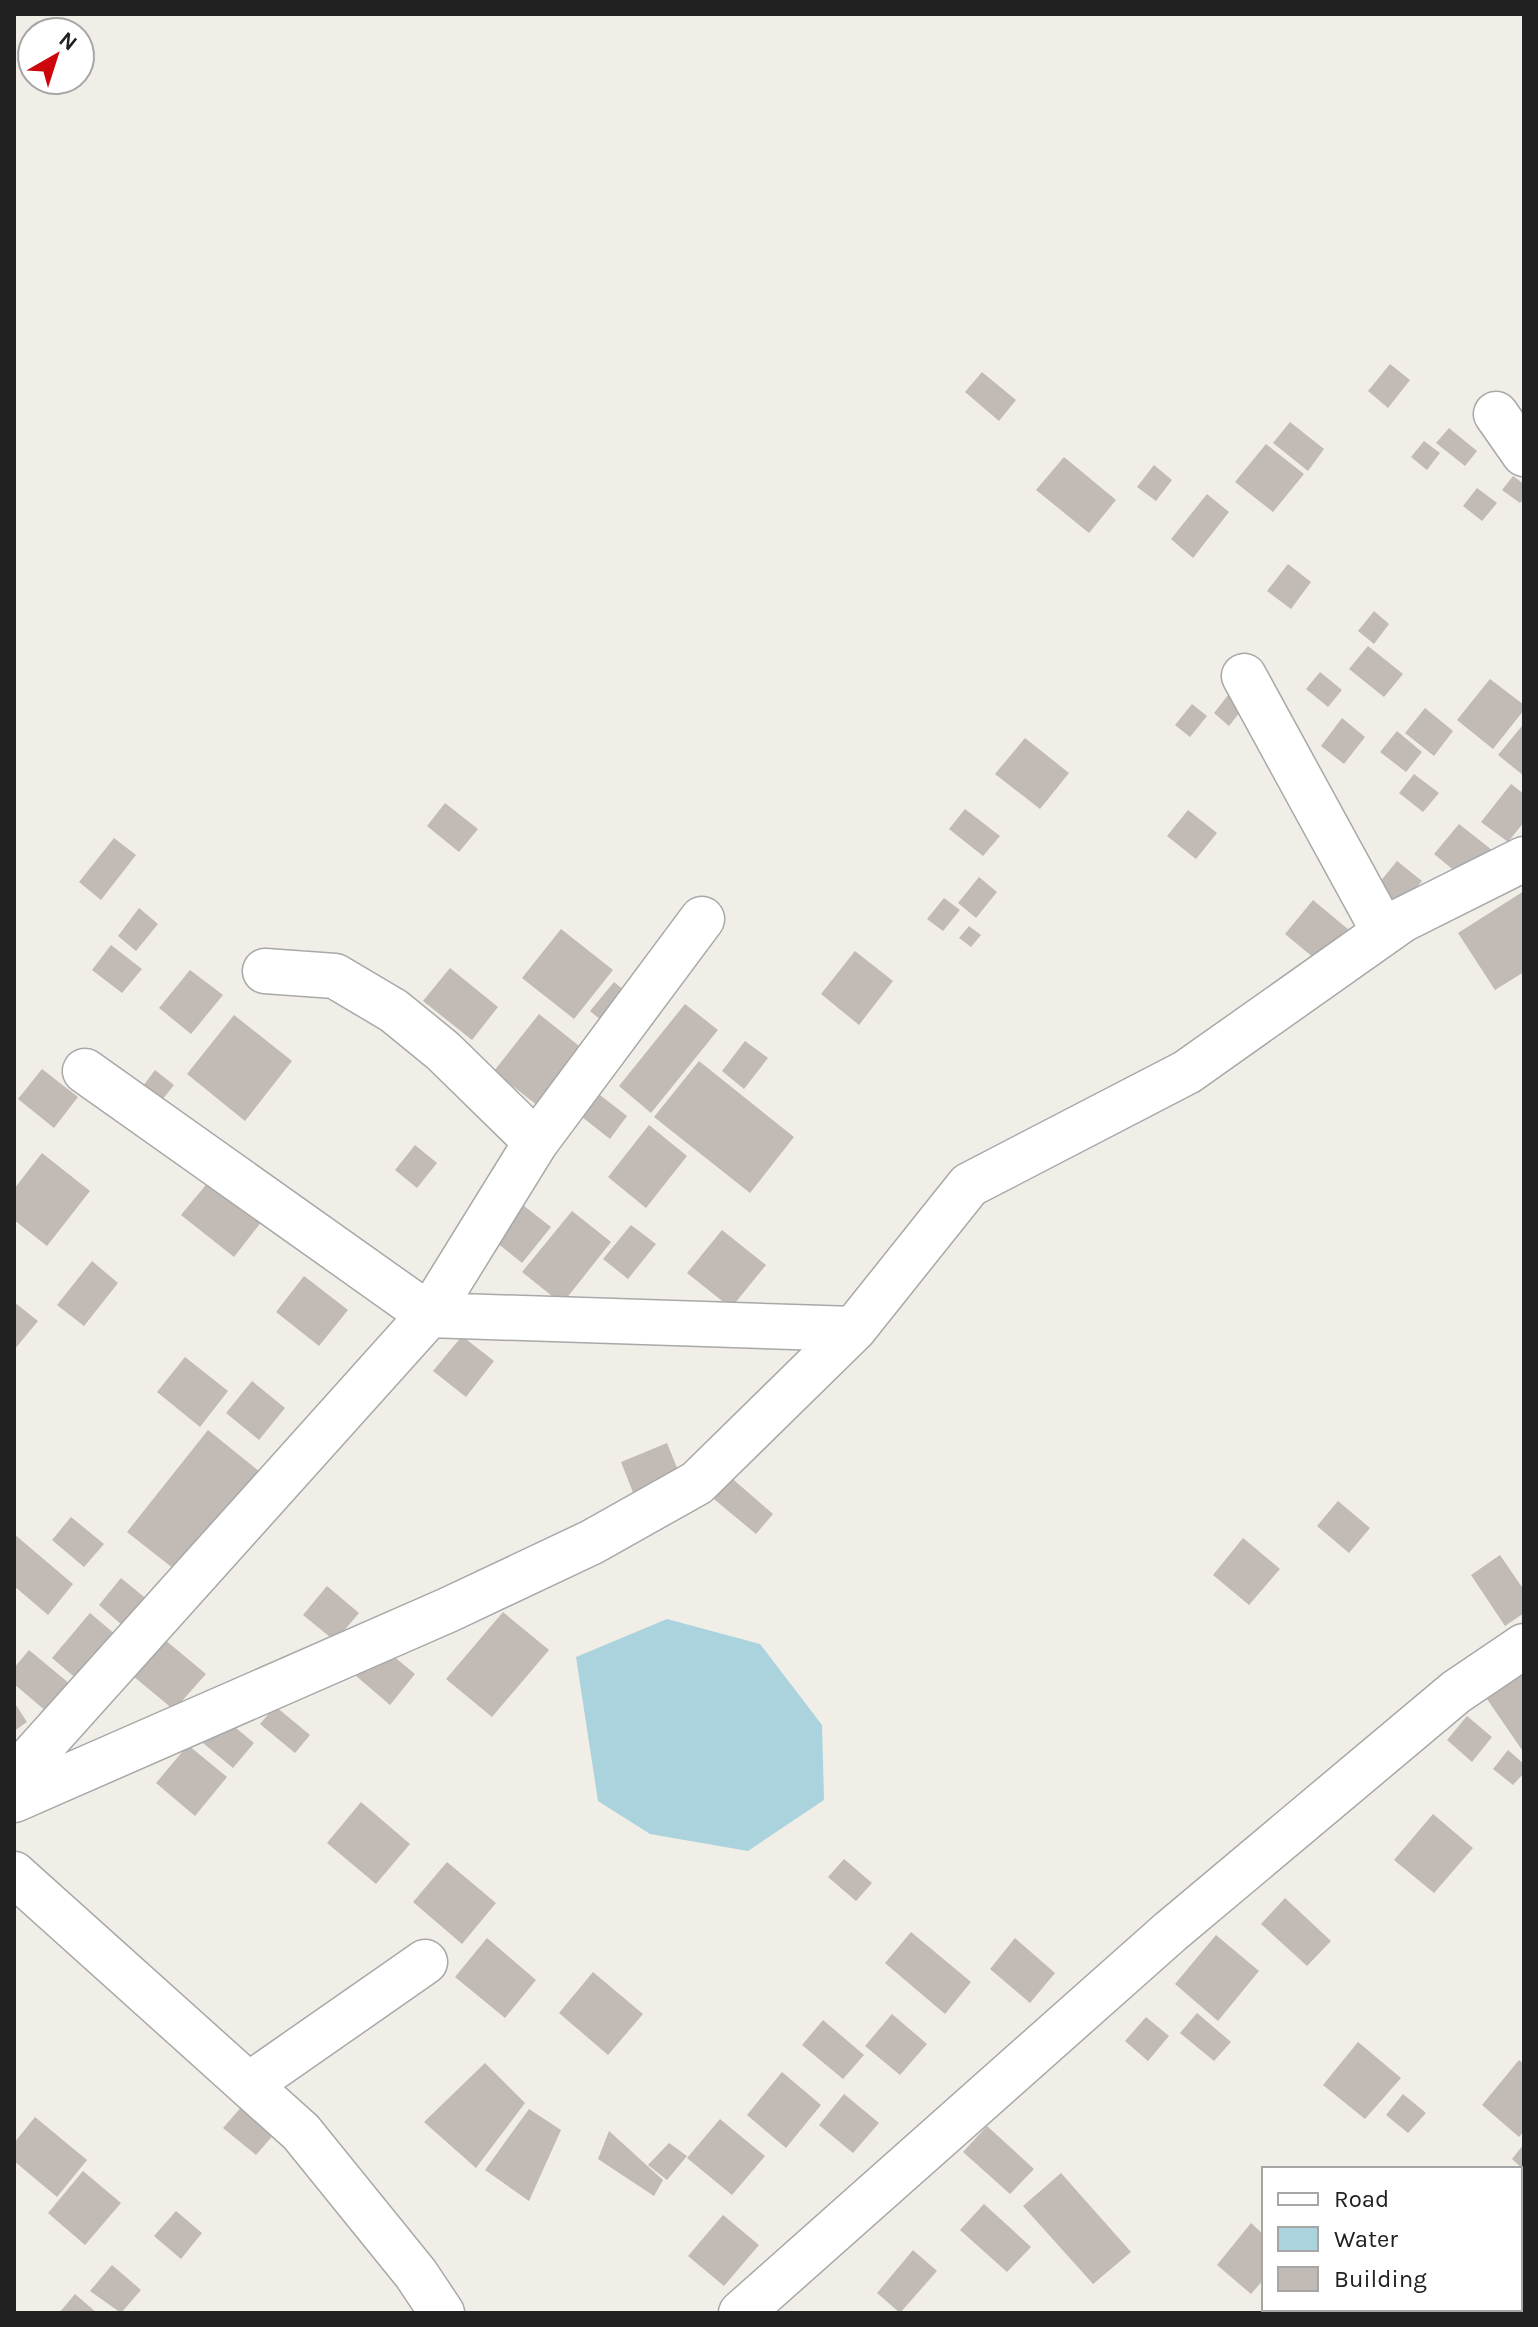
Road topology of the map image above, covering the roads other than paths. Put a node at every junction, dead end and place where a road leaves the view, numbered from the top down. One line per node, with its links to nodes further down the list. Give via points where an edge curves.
1 (1496, 414): 2 (street)
2 (1524, 454)
3 (1244, 676): 6 (street)
4 (1524, 859): 6 (street)
5 (702, 919): 9 (street)
6 (1384, 932): 11 (street, via 1187,1072 969,1185)
7 (265, 971): 9 (street, via 335,976 394,1011)
8 (85, 1071): 10 (street)
9 (536, 1142): 10 (street)
10 (429, 1315): 11 (street); 13 (street)
11 (854, 1329): 14 (street, via 697,1483 592,1542)
12 (1524, 1646): 19 (street, via 1456,1692 1170,1932)
13 (14, 1777)
14 (14, 1800)
15 (14, 1874): 17 (street)
16 (425, 1962): 17 (street)
17 (250, 2084): 18 (street, via 301,2132)
18 (442, 2313)
19 (741, 2313)

